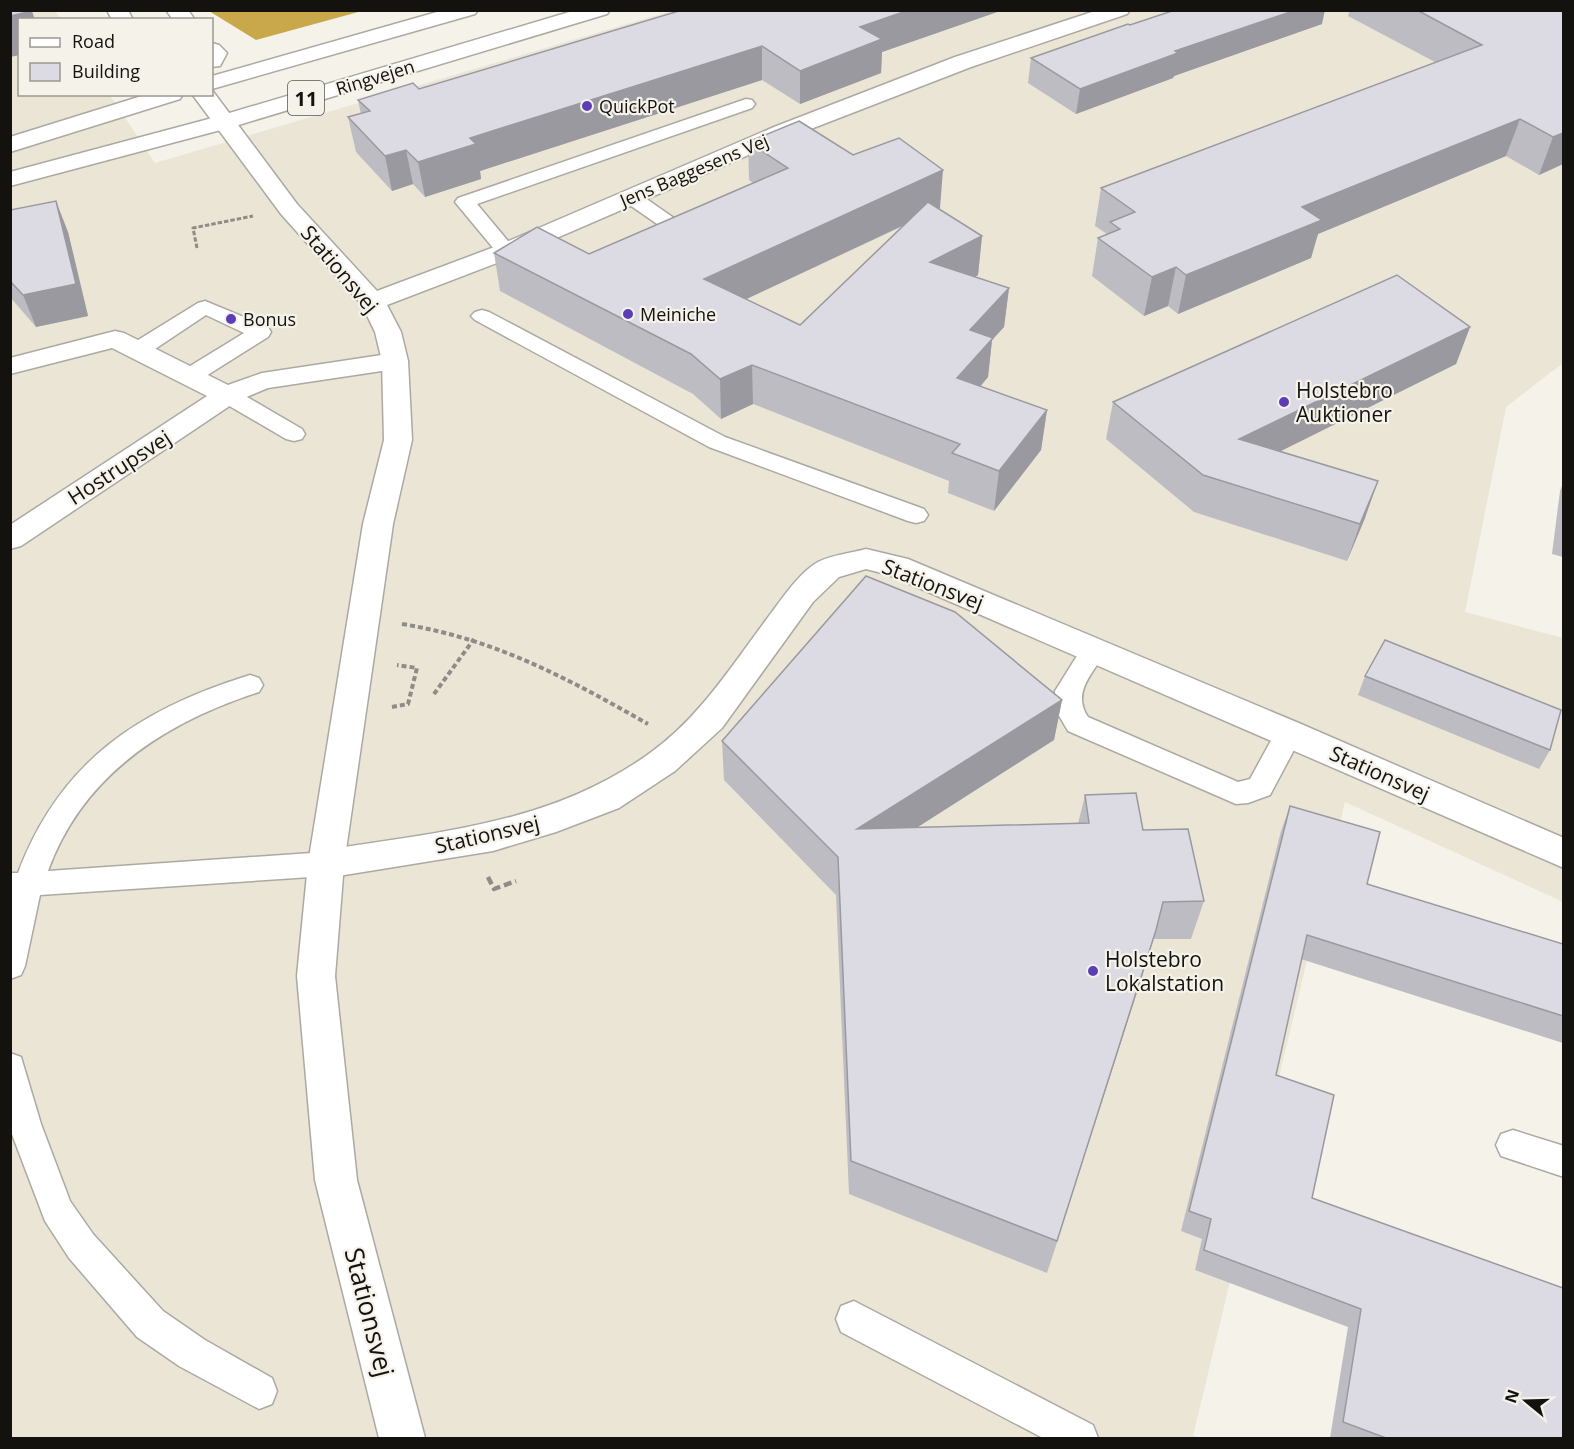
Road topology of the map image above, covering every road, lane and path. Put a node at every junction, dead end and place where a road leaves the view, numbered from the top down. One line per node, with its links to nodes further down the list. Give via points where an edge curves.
1 (468, 10): 4 (street, Ringvejen / 11)
2 (600, 10): 8 (street, Ringvejen / 11)
3 (1120, 10): 11 (street, Jens Baggesens Vej, via 963,62 782,132)
4 (213, 82)
5 (166, 96): 9 (street)
6 (204, 96): 8 (street, Stationsvej)
7 (746, 104): 17 (lane, via 465,202)
8 (224, 122): 10 (street, Ringvejen / 11); 12 (street, Stationsvej)
9 (10, 145)
10 (10, 179)
11 (631, 197): 14 (lane); 17 (street, Jens Baggesens Vej)
12 (289, 209): 16 (path, via 194,228); 18 (street, Stationsvej)
13 (693, 219): 14 (lane)
14 (674, 227): 15 (lane)
15 (632, 246)
16 (197, 248)
17 (506, 251): 18 (street, Jens Baggesens Vej)
18 (373, 302): 21 (street, Stationsvej, via 388,332)
19 (482, 316): 26 (lane, via 717,442)
20 (138, 350): 22 (street, via 115,339); 23 (street); 23 (lane, via 205,307 260,332)
21 (395, 361): 24 (street, Hostrupsvej, via 262,381); 28 (street, Stationsvej, via 398,440 378,524)
22 (10, 366)
23 (190, 376): 24 (street)
24 (227, 395): 25 (lane); 27 (street, Hostrupsvej)
25 (294, 434)
26 (916, 515)
27 (10, 538)
28 (363, 620): 29 (path, via 414,625); 36 (street, Stationsvej)
29 (474, 639): 32 (path); 34 (path, via 545,666)
30 (1094, 650): 33 (street, Stationsvej); 33 (lane, via 1068,691 1067,707 1078,724 1236,793 1260,787); 34 (street, Stationsvej, via 897,566 866,559 828,570 802,594 710,719)
31 (250, 685): 37 (lane, via 165,718 98,767 72,797)
32 (434, 694)
33 (1288, 733): 35 (street, Stationsvej)
34 (683, 744): 36 (street, Stationsvej, via 663,762 607,798 544,822 493,837)
35 (1563, 854)
36 (326, 864): 37 (lane, Stationsvej); 44 (street, Stationsvej, via 316,976 336,1180)
37 (19, 884): 38 (lane)
38 (10, 966)
39 (10, 1067): 43 (lane, via 25,1124 57,1210 81,1246 150,1324)
40 (1513, 1145): 41 (lane)
41 (1563, 1162)
42 (854, 1319): 45 (lane)
43 (259, 1391)
44 (402, 1438)
45 (1080, 1438)

